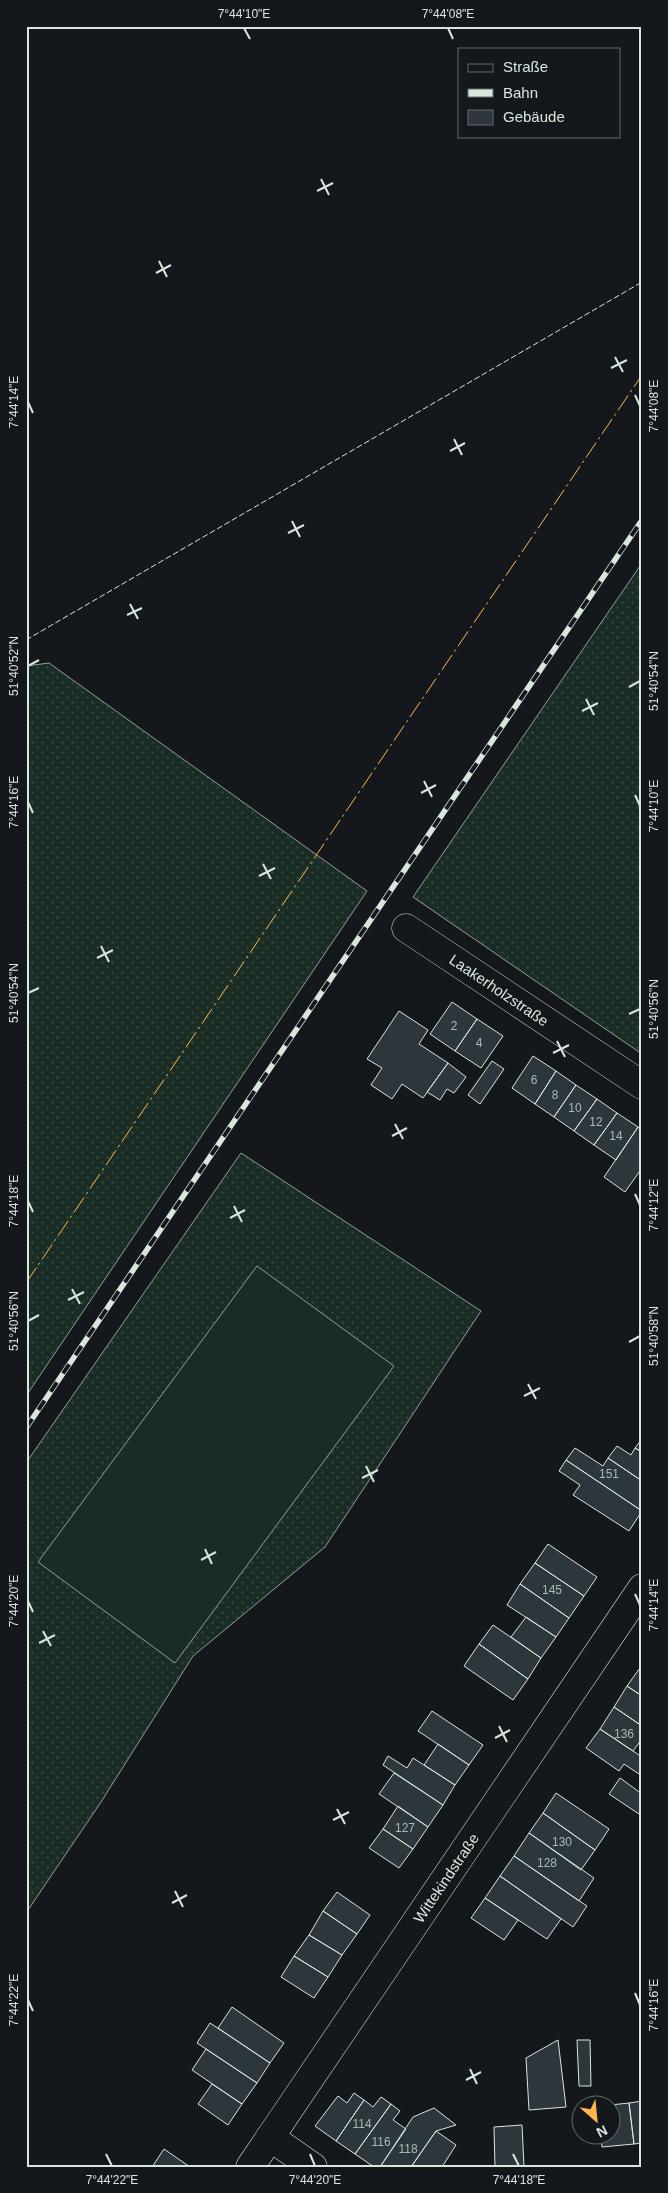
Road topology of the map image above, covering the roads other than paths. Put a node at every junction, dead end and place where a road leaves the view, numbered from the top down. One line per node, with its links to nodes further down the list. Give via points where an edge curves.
1 (406, 928): 2 (main road, Laakerholzstraße)
2 (642, 1085)
3 (642, 1588): 4 (main road, Wittekindstraße)
4 (270, 2137): 5 (main road, Wittekindstraße); 6 (main road)
5 (250, 2167)
6 (313, 2167)

